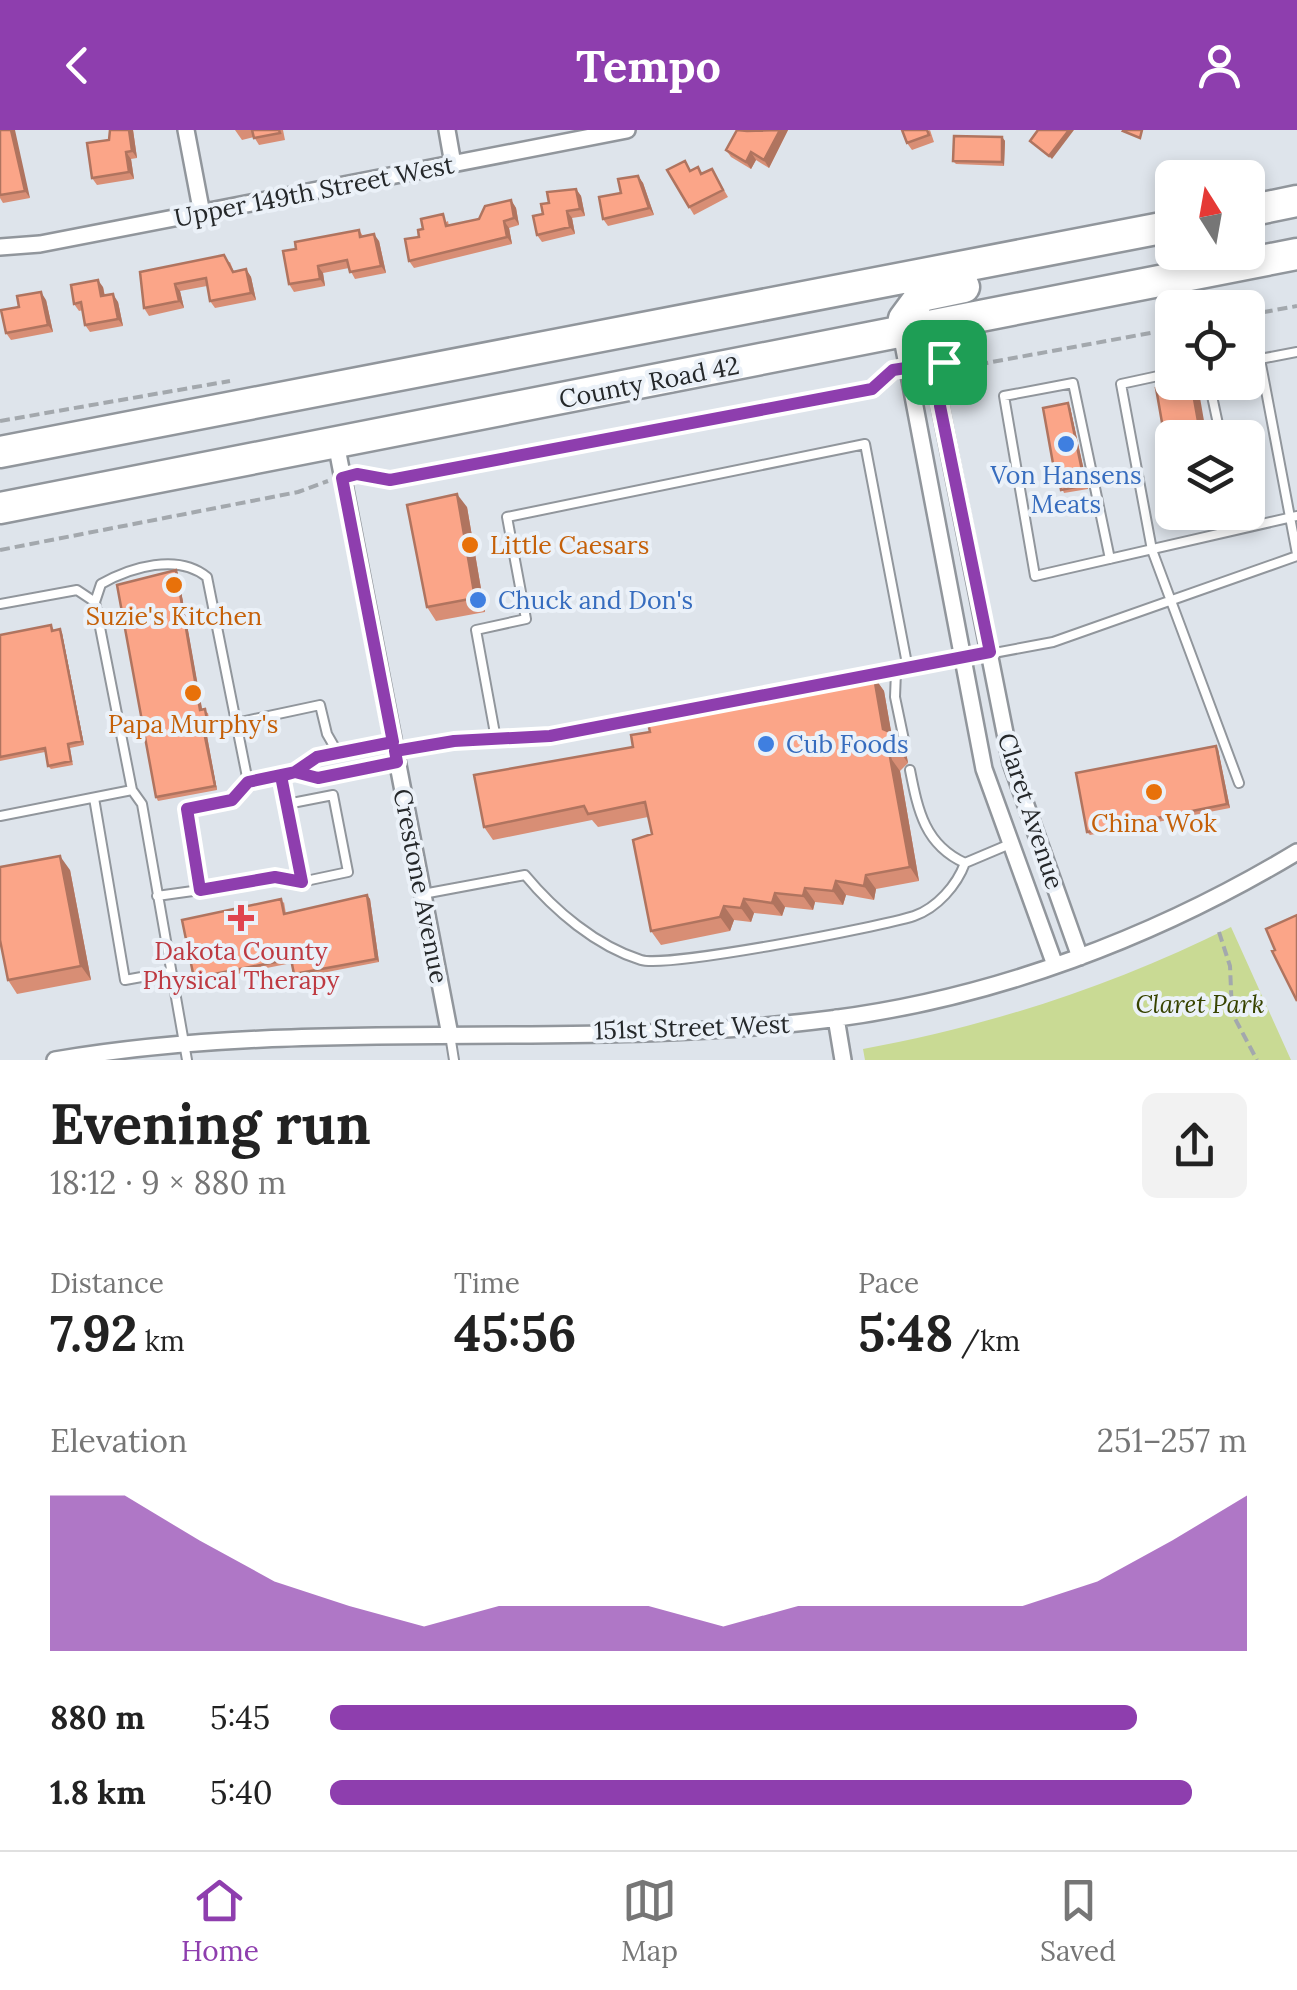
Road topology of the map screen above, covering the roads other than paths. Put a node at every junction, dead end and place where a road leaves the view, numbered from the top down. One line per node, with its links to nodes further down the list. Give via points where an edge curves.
1 (186, 130): 7 (street)
2 (447, 130): 4 (street)
3 (627, 130): 4 (street, Upper 149th Street West)
4 (453, 164): 7 (street, Upper 149th Street West)
5 (1297, 202): 6 (highway)
6 (1265, 208)
7 (202, 214): 9 (street, Upper 149th Street West)
8 (1155, 229): 17 (highway)
9 (0, 246)
10 (1155, 249): 13 (highway, via 920,296)
11 (1297, 254): 12 (highway, County Road 42)
12 (974, 318): 13 (highway, County Road 42); 28 (street, Claret Avenue, via 944,362 940,406)
13 (902, 333): 16 (highway, County Road 42); 29 (street, Claret Avenue)
14 (1297, 352): 19 (lane, via 1260,358)
15 (1155, 376): 22 (lane, via 1121,384)
16 (336, 443): 18 (highway, County Road 42); 38 (street, Crestone Avenue)
17 (0, 452)
18 (0, 508)
19 (1294, 517): 20 (lane); 23 (lane)
20 (1265, 523)
21 (1234, 530): 22 (lane)
22 (1152, 550): 24 (lane); 25 (lane)
23 (1297, 555): 25 (lane)
24 (1110, 559): 24 (lane, via 1035,576 1004,396 1073,383)
25 (1170, 600): 28 (lane, via 1053,642); 43 (lane)
26 (96, 602): 27 (lane, via 76,590); 34 (lane, via 101,584 133,571 182,562 207,577); 44 (lane)
27 (0, 604)
28 (990, 652): 29 (lane); 55 (street, Claret Avenue, via 1011,763)
29 (962, 658): 30 (lane); 48 (street, Claret Avenue, via 984,769)
30 (908, 669): 31 (lane); 35 (lane, via 865,444 507,518 526,619 476,630)
31 (896, 671): 32 (lane); 36 (lane)
32 (705, 707)
33 (669, 714): 35 (lane)
34 (236, 723): 37 (lane, via 320,705); 42 (lane)
35 (496, 739): 38 (lane)
36 (904, 740)
37 (338, 752): 38 (lane); 40 (lane)
38 (395, 752): 40 (lane, via 318,778); 53 (street, Crestone Avenue)
39 (910, 770): 50 (lane, via 928,836)
40 (295, 772): 41 (lane)
41 (281, 776): 42 (lane); 46 (lane)
42 (248, 782): 52 (lane, via 232,800 187,809)
43 (1239, 783)
44 (132, 790): 45 (lane); 54 (lane, via 142,804)
45 (94, 798): 47 (lane); 57 (lane, via 125,980)
46 (287, 804): 51 (lane); 51 (lane, via 333,795 348,872)
47 (0, 816)
48 (1010, 844): 50 (lane); 56 (street, Claret Avenue)
49 (1297, 852): 55 (street, 151st Street West, via 1190,910)
50 (965, 863): 53 (lane, via 957,884 917,915 736,952 643,962 578,927 525,875)
51 (302, 882): 52 (lane, via 275,877)
52 (200, 890): 54 (lane)
53 (423, 894): 59 (street, Crestone Avenue)
54 (157, 896): 57 (lane)
55 (1080, 956): 56 (street, 151st Street West)
56 (1055, 965): 58 (street, 151st Street West, via 960,994)
57 (169, 972): 60 (lane)
58 (836, 1018): 59 (street, 151st Street West, via 724,1029); 64 (street)
59 (450, 1035): 60 (street, 151st Street West); 63 (lane)
60 (186, 1042): 61 (street, 151st Street West); 62 (lane)
61 (55, 1060)
62 (188, 1060)
63 (454, 1060)
64 (843, 1060)

